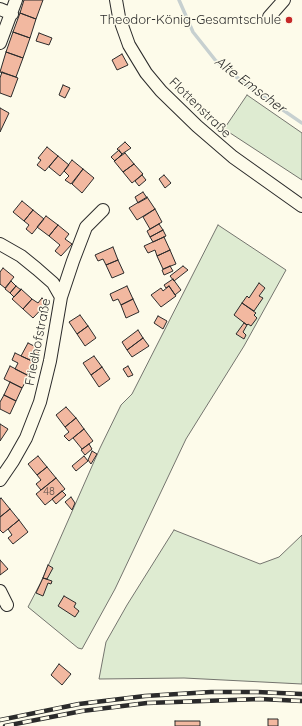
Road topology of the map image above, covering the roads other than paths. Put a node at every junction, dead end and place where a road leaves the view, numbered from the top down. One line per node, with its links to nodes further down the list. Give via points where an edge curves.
1 (16, 0): 5 (street)
2 (116, 0): 8 (street, Flottenstraße, via 129,45 146,73 161,91 233,157)
3 (284, 0): 6 (street)
4 (0, 8): 5 (street)
5 (12, 14): 7 (street)
6 (269, 17)
7 (0, 43)
8 (302, 206)
9 (103, 210): 11 (street, Friedhofstraße, via 86,227)
10 (0, 244): 11 (street, via 37,269 53,283)
11 (61, 297): 12 (street, Friedhofstraße, via 40,402 26,438)
12 (0, 480)
13 (0, 591): 14 (street)
14 (7, 605)

